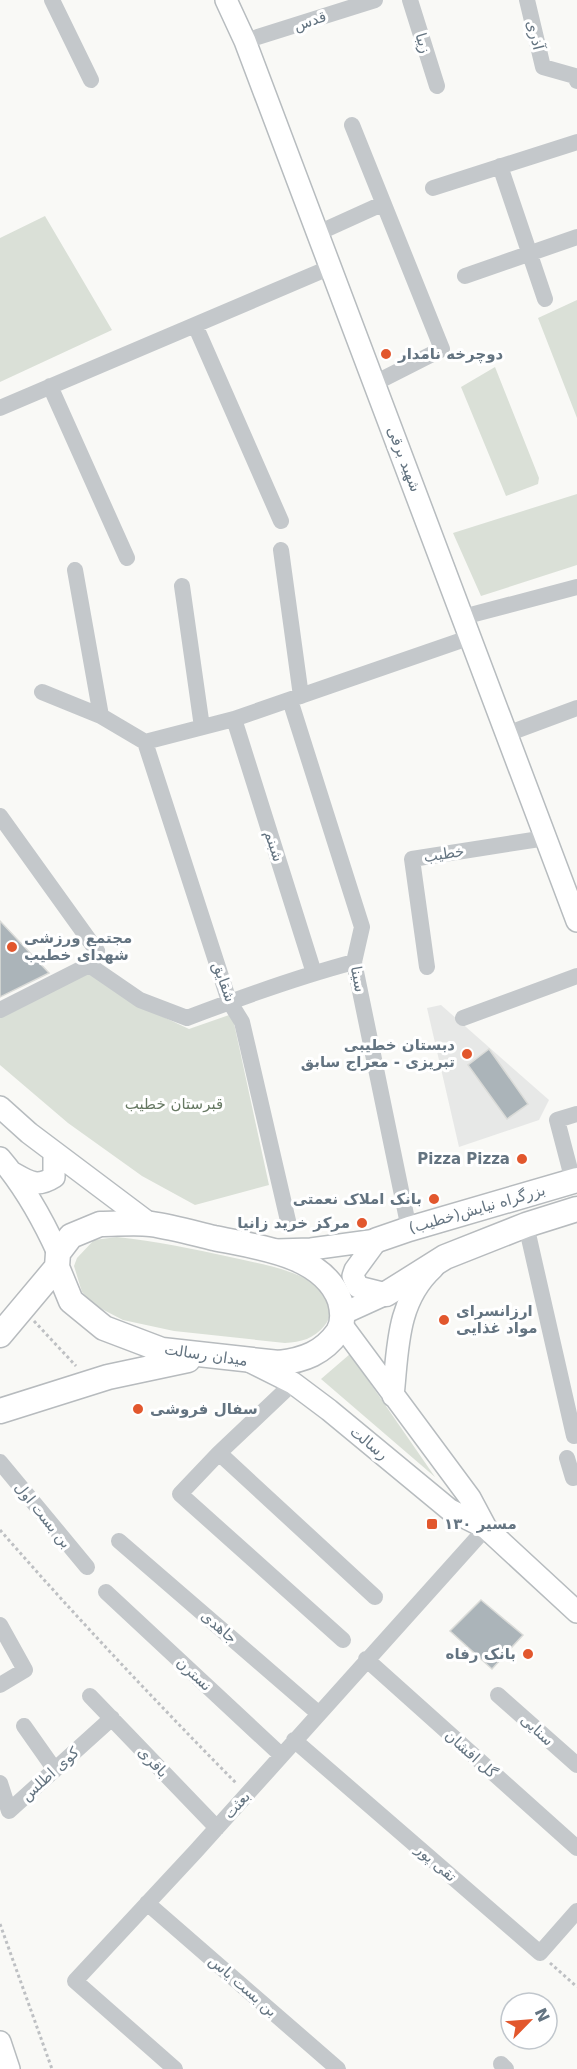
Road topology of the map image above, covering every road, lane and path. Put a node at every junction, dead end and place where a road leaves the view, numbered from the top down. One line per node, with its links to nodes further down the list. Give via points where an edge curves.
1 (52, 0): 7 (street)
2 (226, 0): 6 (main road, شهید برقی)
3 (375, 0): 6 (street, قدس)
4 (410, 0): 9 (street, زیبا)
5 (527, 0): 8 (street, آذری, via 543,67 575,76)
6 (245, 41): 15 (main road, شهید برقی)
7 (91, 80)
8 (577, 81)
9 (437, 86)
10 (352, 125): 14 (street)
11 (577, 142): 12 (street)
12 (500, 166): 13 (street); 17 (street)
13 (433, 188)
14 (382, 204): 15 (street); 22 (street, via 441,350)
15 (318, 233): 18 (main road, شهید برقی)
16 (577, 237): 17 (street)
17 (530, 254): 19 (street); 20 (street)
18 (331, 267): 21 (street); 22 (main road, شهید برقی)
19 (465, 276)
20 (545, 299)
21 (195, 325): 23 (street); 25 (street)
22 (375, 383): 31 (main road, شهید برقی)
23 (50, 386): 24 (street); 27 (street)
24 (0, 408)
25 (281, 521)
26 (281, 550): 34 (street, سینا)
27 (127, 558)
28 (75, 570): 36 (street)
29 (182, 586): 38 (street)
30 (577, 587): 31 (street)
31 (463, 617): 32 (main road, شهید برقی)
32 (471, 637): 34 (street); 39 (main road, شهید برقی)
33 (42, 692): 36 (street)
34 (295, 698): 37 (street); 44 (street, سینا, via 362,927)
35 (577, 708): 39 (street)
36 (101, 716): 40 (street)
37 (234, 718): 38 (street); 47 (street, شبنم)
38 (202, 727): 40 (street)
39 (507, 734): 42 (main road, شهید برقی)
40 (145, 742): 49 (street, شقایق)
41 (0, 816): 45 (street, via 97,951)
42 (546, 838): 43 (main road, شهید برقی); 46 (street, خطیب, via 412,859)
43 (577, 921)
44 (354, 962): 47 (street); 61 (street, سینا)
45 (89, 965): 49 (street, via 140,1000 187,1018); 50 (street)
46 (427, 967)
47 (315, 973): 49 (street)
48 (577, 976): 51 (street)
49 (229, 1002): 59 (street, شقایق, via 242,1022)
50 (0, 1010)
51 (463, 1018)
52 (0, 1107): 54 (main road)
53 (577, 1114): 56 (street, via 556,1120)
54 (54, 1152): 55 (main road, via 54,1177 45,1182 31,1183); 58 (main road)
55 (7, 1166): 65 (main road, via 49,1233)
56 (575, 1181): 61 (highway, بزرگراه نیایش(خطیب))
57 (577, 1209): 60 (highway, بزرگراه نیایش(خطیب))
58 (150, 1224): 63 (highway); 65 (highway, via 100,1224 71,1236)
59 (289, 1225)
60 (526, 1225): 64 (highway, بزرگراه نیایش(خطیب)); 76 (street)
61 (409, 1229): 62 (highway, بزرگراه نیایش(خطیب))
62 (377, 1240): 63 (main road); 66 (main road, via 353,1276 358,1287)
63 (273, 1250): 68 (highway, via 313,1267 327,1278 336,1291)
64 (445, 1257): 66 (highway, بزرگراه نیایش(خطیب)); 74 (main road, via 409,1299 400,1330)
65 (57, 1260): 67 (highway); 70 (highway, میدان رسالت, via 71,1301 104,1328 162,1350)
66 (386, 1294): 68 (main road)
67 (21, 1310): 69 (highway); 73 (path, via 84,1374)
68 (342, 1319): 71 (highway, میدان رسالت, via 334,1337 314,1355 289,1362); 74 (main road, رسالت)
69 (0, 1335)
70 (214, 1356): 71 (highway, میدان رسالت); 73 (highway, via 156,1365)
71 (250, 1361): 72 (main road, رسالت)
72 (293, 1383): 77 (street); 81 (main road, رسالت, via 450,1510)
73 (85, 1384): 75 (highway)
74 (393, 1396): 81 (main road, رسالت, via 470,1498)
75 (0, 1411)
76 (574, 1436)
77 (219, 1453): 86 (street); 89 (street, via 180,1494)
78 (567, 1458): 80 (street, via 573,1478)
79 (0, 1462): 84 (street, بن بست اول)
80 (577, 1477)
81 (486, 1528): 87 (main road, رسالت); 90 (street, بعثت)
82 (0, 1530): 102 (path, via 155,1701)
83 (119, 1541): 94 (street, جاهدی)
84 (87, 1568)
85 (106, 1592): 98 (street, نسترن)
86 (375, 1597)
87 (577, 1612)
88 (0, 1625): 91 (street, via 25,1670)
89 (343, 1640)
90 (366, 1659): 94 (street, بعثت); 104 (street, گل افشان)
91 (0, 1685)
92 (90, 1695): 95 (street, باقری)
93 (498, 1695): 99 (street, سنایی)
94 (318, 1713): 97 (street, بعثت)
95 (112, 1718): 100 (street, کوی اطلس); 103 (street, باقری)
96 (24, 1726): 100 (street)
97 (294, 1740): 98 (street, بعثت); 108 (street, تقی پور)
98 (281, 1755): 102 (street, بعثت)
99 (577, 1765)
100 (55, 1770): 101 (street, کوی اطلس, via 9,1811)
101 (0, 1783)
102 (248, 1794): 103 (street, بعثت)
103 (217, 1828): 105 (street, بعثت)
104 (577, 1848)
105 (147, 1903): 113 (street, بعثت, via 75,1981); 114 (street, بن بست یاس)
106 (577, 1911): 108 (street)
107 (0, 1924): 112 (path)
108 (540, 1953): 109 (path)
109 (577, 1988)
110 (0, 2042): 111 (main road)
111 (9, 2069)
112 (52, 2069)
113 (175, 2069)
114 (338, 2069)

